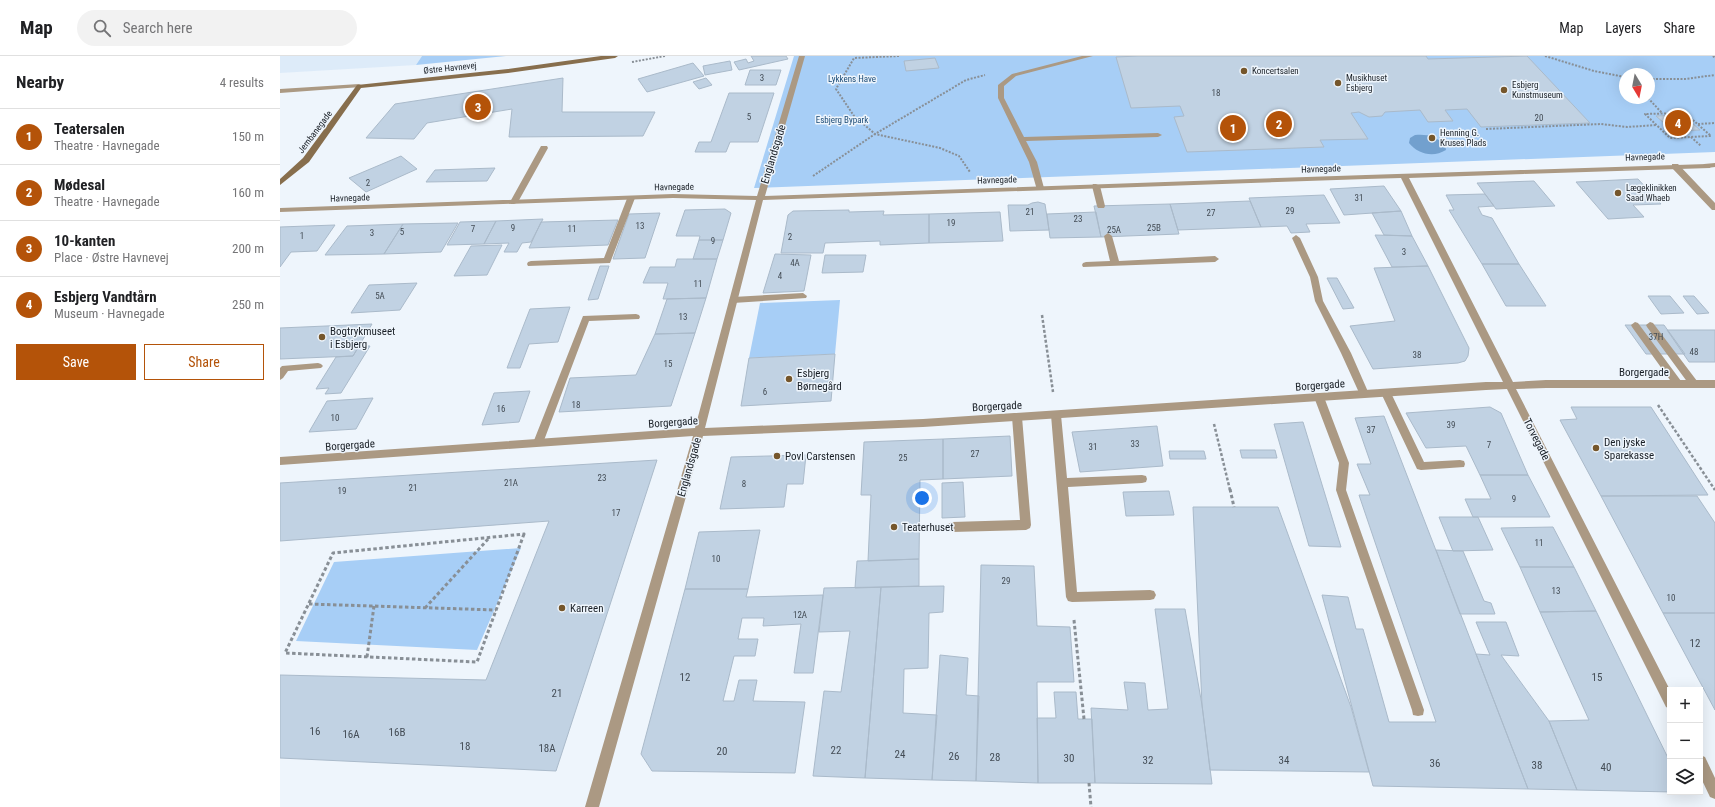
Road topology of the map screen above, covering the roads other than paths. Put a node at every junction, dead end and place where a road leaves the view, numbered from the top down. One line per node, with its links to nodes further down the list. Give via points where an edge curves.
1 (615, 56): 4 (main road, Østre Havnevej, via 508,71)
2 (802, 56): 16 (street, Englandsgade)
3 (1090, 56): 7 (street, via 1014,75 1001,85 1002,98)
4 (359, 86): 5 (street); 12 (main road, Jernbanegade, via 306,160)
5 (280, 91)
6 (1158, 135): 7 (street)
7 (1023, 139): 14 (street)
8 (544, 148): 17 (street)
9 (1715, 165): 10 (street, Havnegade)
10 (1675, 166): 11 (street, Havnegade); 19 (street)
11 (1404, 176): 13 (street, Havnegade); 37 (street, Torvegade)
12 (280, 183)
13 (1096, 186): 14 (street, Havnegade); 18 (street)
14 (1040, 188): 16 (street, Havnegade)
15 (631, 198): 16 (street, Havnegade); 17 (street, Havnegade); 25 (street, via 607,261)
16 (760, 198): 28 (street, Englandsgade)
17 (514, 202): 20 (street, Havnegade)
18 (1101, 206)
19 (1715, 208)
20 (280, 210)
21 (1108, 236): 24 (street)
22 (1296, 238): 39 (street, via 1314,277 1319,301)
23 (1215, 258): 24 (street)
24 (1115, 263): 26 (street)
25 (531, 264)
26 (1086, 265)
27 (803, 296): 28 (street)
28 (734, 300): 43 (street, Englandsgade)
29 (636, 317): 44 (street, via 586,318)
30 (1635, 325): 34 (street)
31 (1650, 325): 35 (street)
32 (318, 366): 33 (street, via 285,368)
33 (280, 376)
34 (1678, 384): 35 (street, Borgergade); 37 (street, Borgergade)
35 (1694, 384): 36 (street, Borgergade)
36 (1715, 384)
37 (1510, 386): 38 (street, Borgergade); 51 (street, Torvegade)
38 (1386, 393): 39 (street, Borgergade); 46 (street, via 1421,466)
39 (1364, 394): 40 (street, Borgergade)
40 (1319, 397): 41 (street, Borgergade); 52 (street, via 1344,463 1341,490)
41 (1056, 415): 42 (street, Borgergade); 48 (street)
42 (1017, 417): 43 (street, Borgergade, via 836,428); 49 (street, via 1026,525)
43 (699, 432): 44 (street, Borgergade); 55 (street, Englandsgade)
44 (538, 444): 45 (street, Borgergade)
45 (280, 461)
46 (1460, 464)
47 (1142, 479): 48 (street)
48 (1062, 483): 50 (street, via 1072,597)
49 (952, 527)
50 (1150, 595)
51 (1667, 697)
52 (1418, 710)
53 (1703, 768): 54 (street)
54 (1715, 792)
55 (592, 807)

